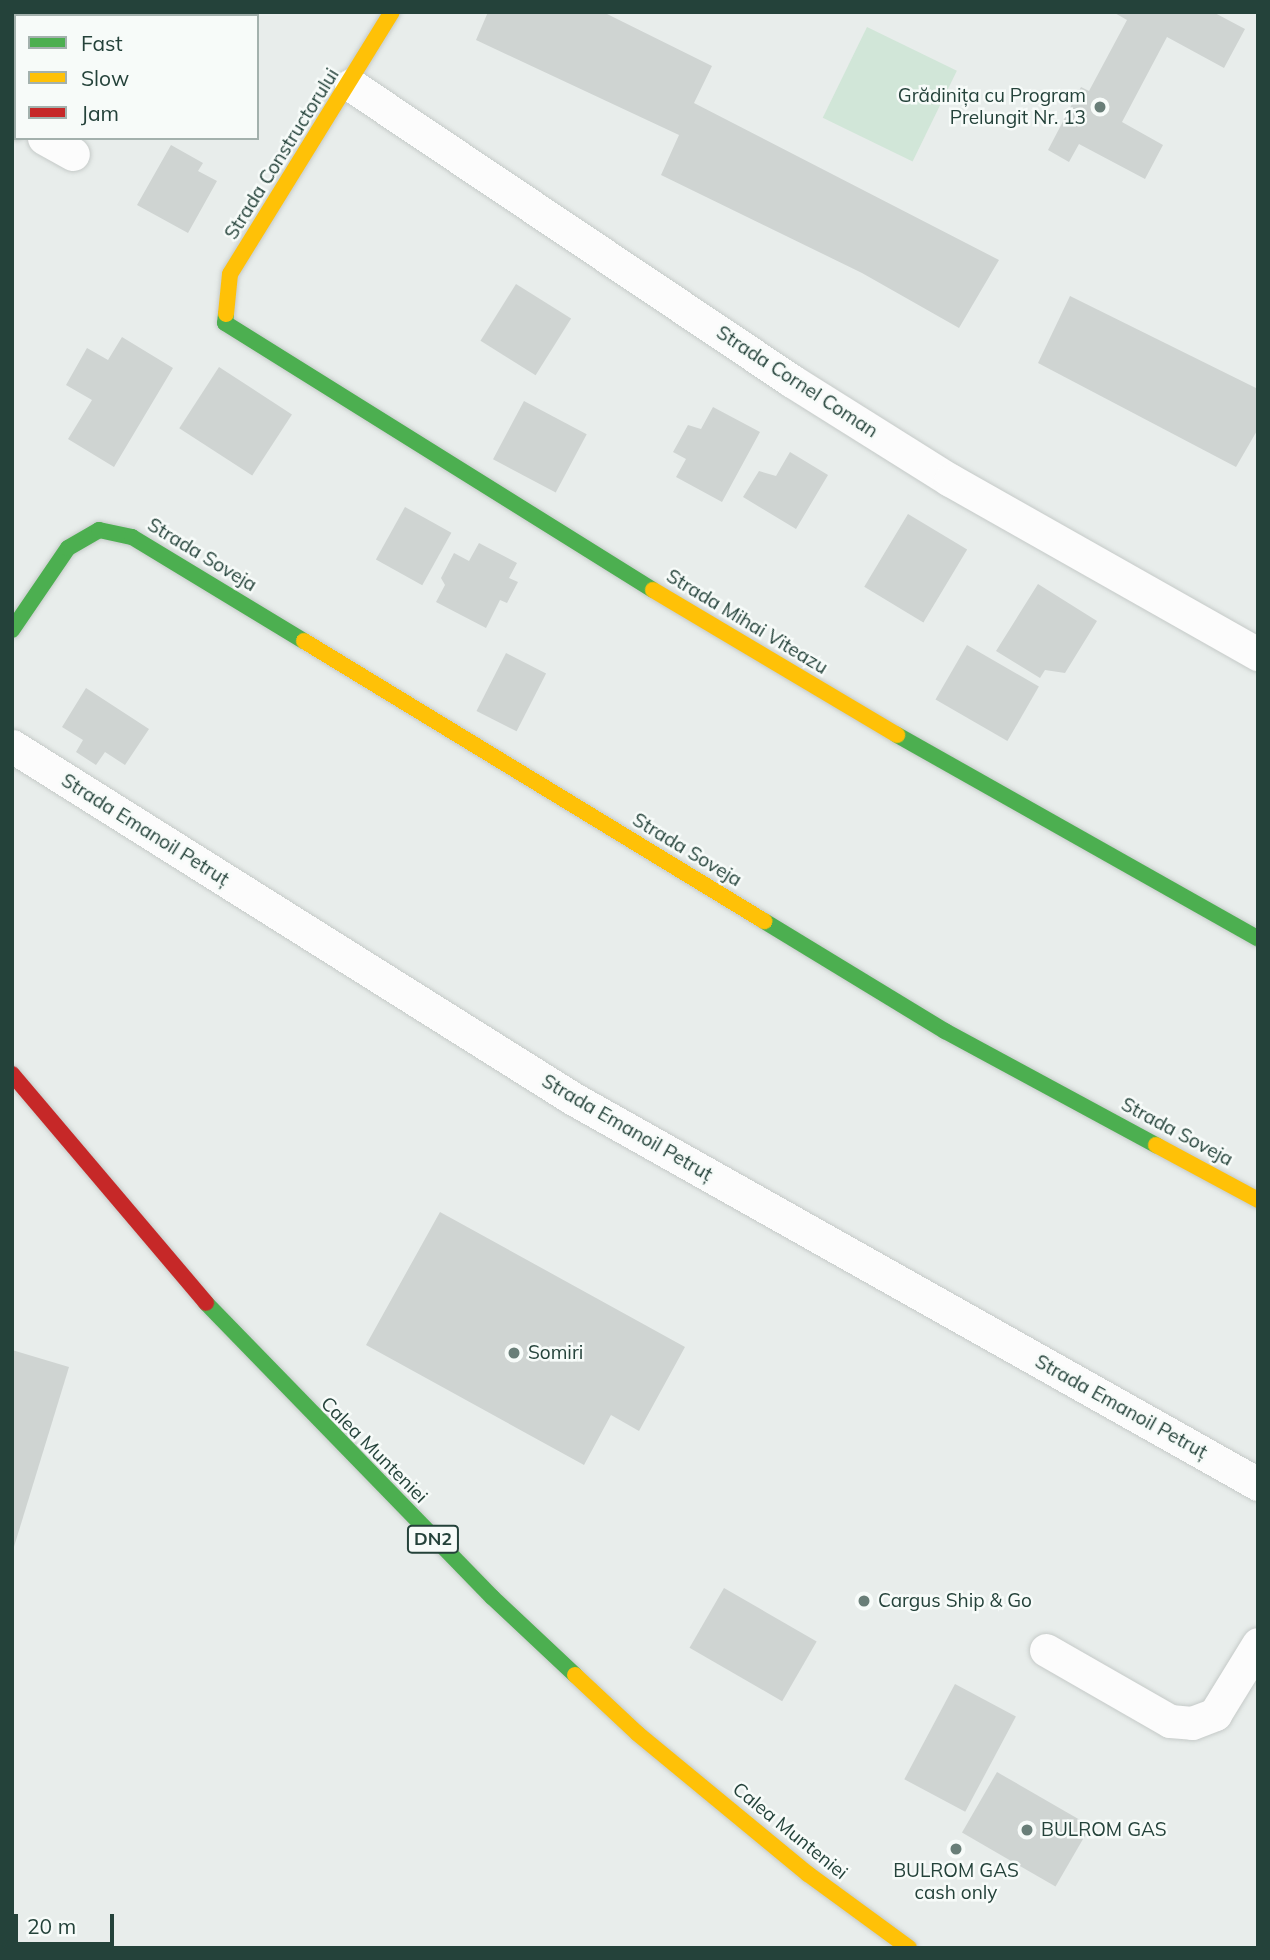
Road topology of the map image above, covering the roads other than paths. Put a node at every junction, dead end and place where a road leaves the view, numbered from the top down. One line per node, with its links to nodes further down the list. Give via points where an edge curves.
1 (392, 12): 2 (street, Strada Constructorului)
2 (351, 85): 5 (street, Strada Constructorului, via 230,274); 7 (street, Strada Cornel Coman, via 792,381 950,480)
3 (48, 140): 4 (street)
4 (73, 154)
5 (225, 323): 9 (street, Strada Mihai Viteazu, via 784,671)
6 (12, 630): 11 (street, Strada Soveja, via 68,548 99,530 132,537 945,1031)
7 (1258, 654)
8 (12, 746): 12 (street, Strada Emanoil Petruț, via 572,1098)
9 (1258, 937)
10 (12, 1074): 15 (street, Calea Munteniei / DN2, via 230,1332 492,1597 638,1734 808,1874)
11 (1258, 1200)
12 (1258, 1484)
13 (1258, 1644): 14 (street, via 1215,1714 1192,1723 1170,1721)
14 (1046, 1650)
15 (909, 1948)

